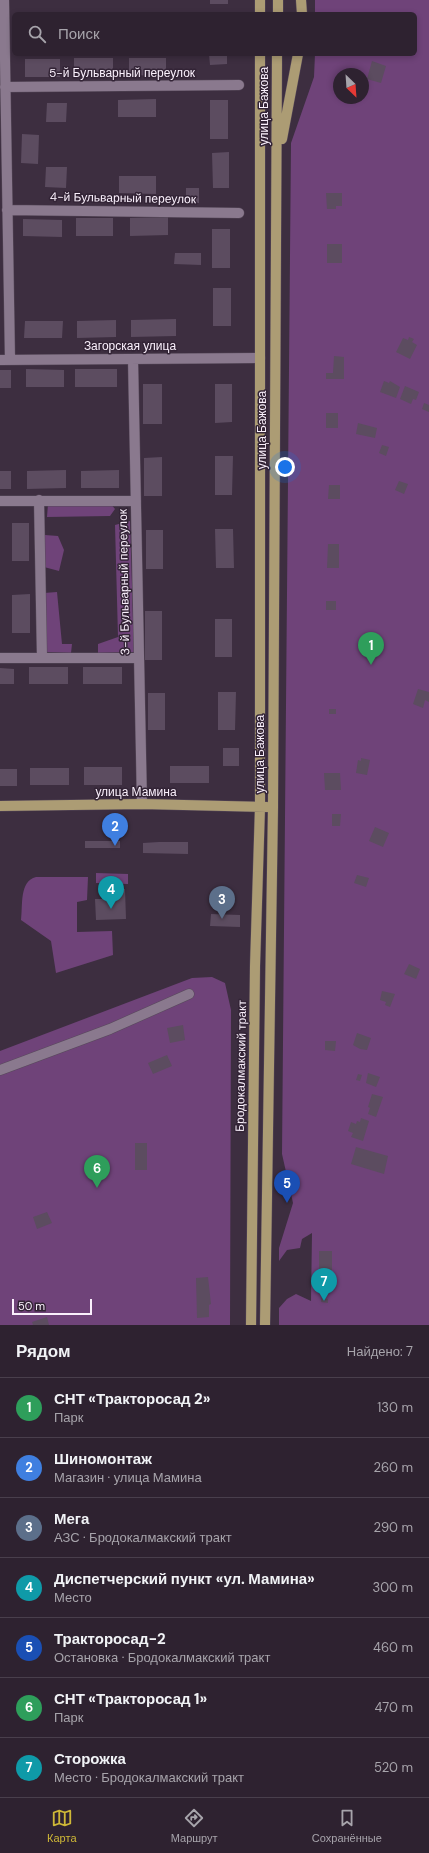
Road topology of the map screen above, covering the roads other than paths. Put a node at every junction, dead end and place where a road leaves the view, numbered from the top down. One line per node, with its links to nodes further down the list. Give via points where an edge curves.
1 (4, 0): 12 (street)
2 (260, 0): 5 (main road)
3 (278, 0): 6 (main road)
4 (301, 0): 7 (main road)
5 (260, 12)
6 (278, 12)
7 (302, 12)
8 (260, 56): 17 (main road, улица Бажова)
9 (277, 56): 13 (main road, улица Бажова)
10 (298, 56): 13 (main road)
11 (239, 85): 12 (street, 5-й Бульварный переулок)
12 (5, 87): 14 (street)
13 (277, 167): 29 (main road, улица Бажова)
14 (3, 186): 15 (street)
15 (7, 210): 16 (street, 4-й Бульварный переулок); 19 (street)
16 (239, 213)
17 (260, 358): 18 (street, Загорская улица); 28 (main road, улица Бажова)
18 (133, 359): 19 (street, Загорская улица); 22 (street, 3-й Бульварный переулок)
19 (5, 360)
20 (39, 500): 21 (street); 22 (street); 23 (street)
21 (0, 501)
22 (136, 501): 25 (street, 3-й Бульварный переулок)
23 (42, 657): 24 (street); 25 (street)
24 (0, 658)
25 (138, 658): 26 (street, 3-й Бульварный переулок)
26 (142, 804): 27 (main road, улица Мамина); 28 (main road, улица Мамина)
27 (0, 806)
28 (260, 807): 29 (main road, улица Мамина); 32 (main road, Бродокалмакский тракт, via 255,966)
29 (273, 807): 33 (main road)
30 (189, 994): 31 (street, via 110,1029)
31 (0, 1070)
32 (251, 1325)
33 (264, 1325)

